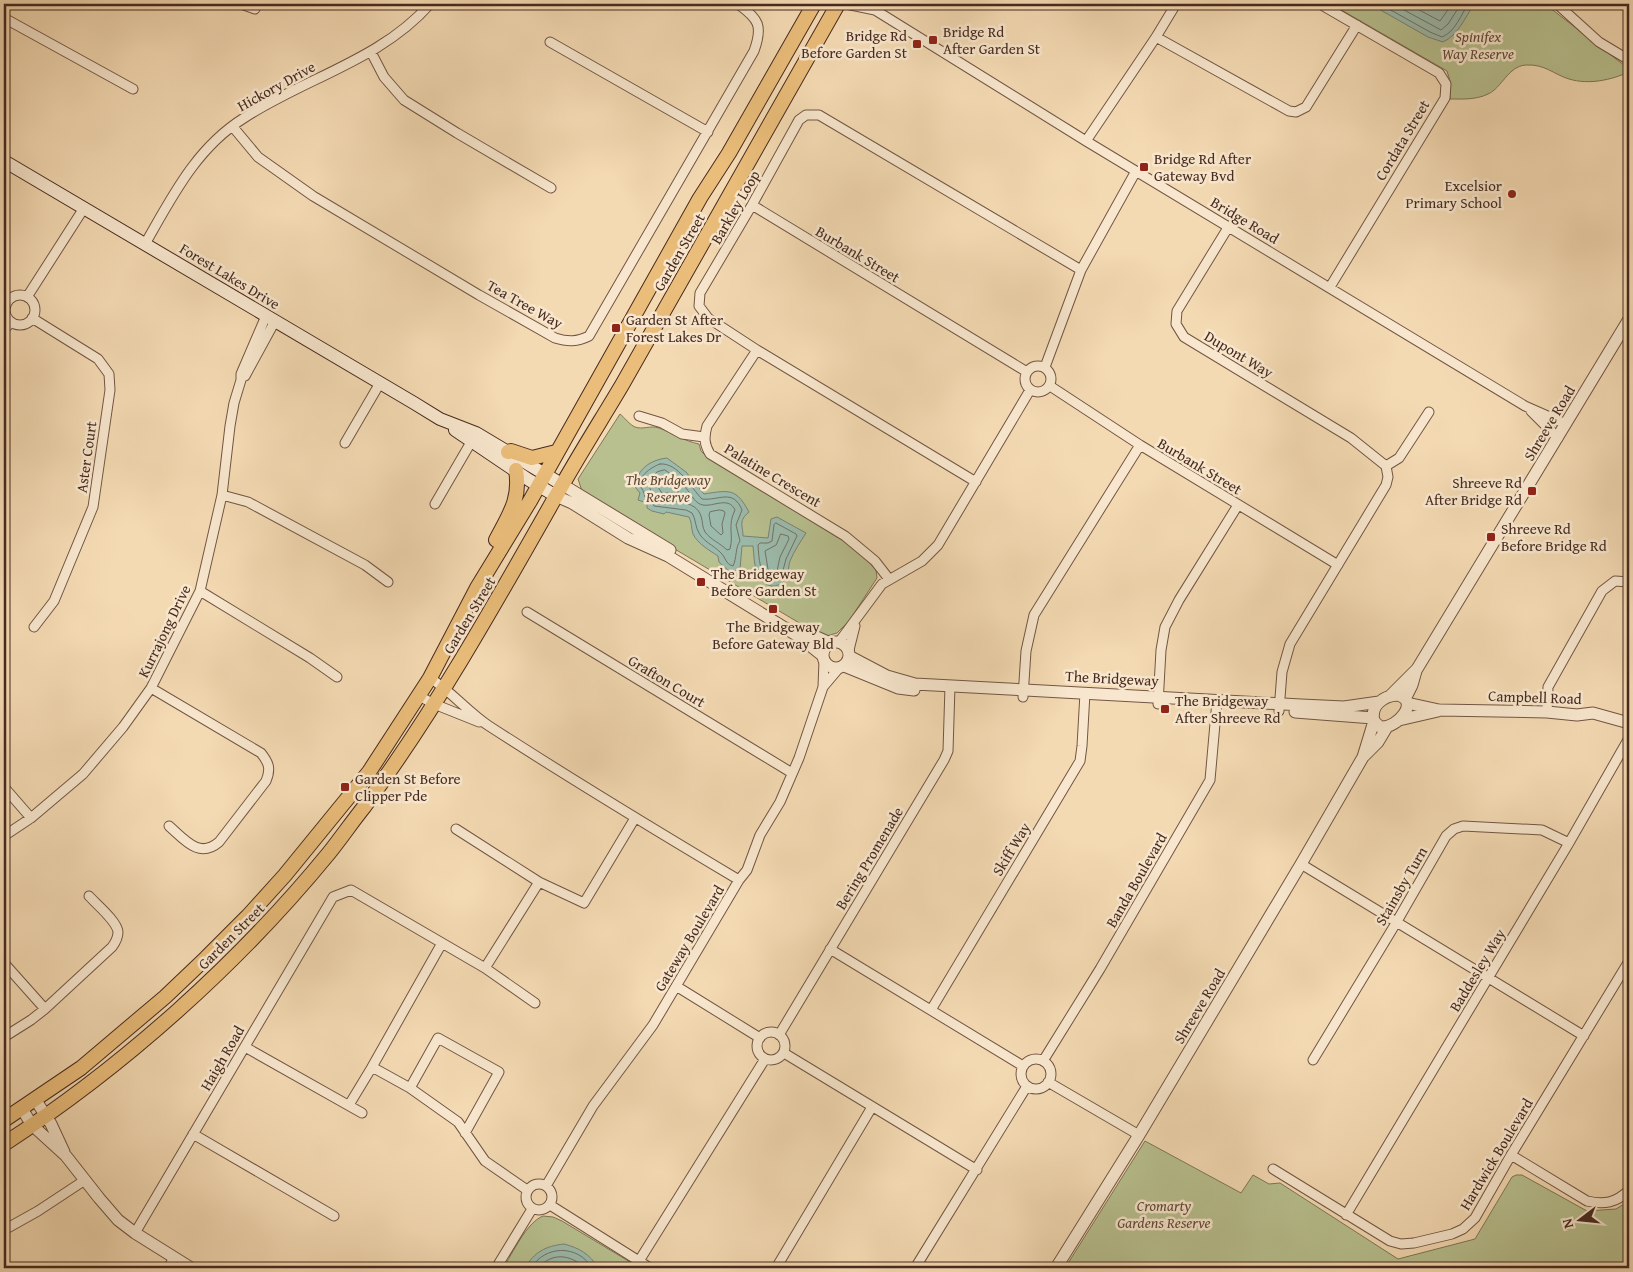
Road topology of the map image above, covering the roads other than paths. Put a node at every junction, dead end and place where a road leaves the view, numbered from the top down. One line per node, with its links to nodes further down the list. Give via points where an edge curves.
1 (241, 4): 11 (street)
2 (430, 4): 16 (street, Hickory Drive, via 398,34)
3 (738, 4): 20 (street, Tea Tree Way, via 754,15 760,34)
4 (814, 4): 54 (main road, Garden Street)
5 (838, 4): 59 (main road, Garden Street)
6 (846, 4): 10 (street, Bridge Road)
7 (1176, 4): 14 (street)
8 (1320, 4): 13 (street, Cordata Street)
9 (1557, 4): 17 (street, via 1599,42)
10 (871, 7): 21 (street, Bridge Road)
11 (255, 9)
12 (4, 18): 18 (street)
13 (1356, 25): 14 (street, via 1306,107 1296,112); 30 (street, Cordata Street, via 1439,73 1446,84 1444,98)
14 (1156, 37): 21 (street)
15 (550, 42): 20 (street)
16 (371, 52): 19 (street, Hickory Drive, via 285,95); 24 (street, via 384,78 404,100)
17 (1629, 60)
18 (133, 89)
19 (233, 127): 20 (street, Tea Tree Way, via 258,157 313,196 555,338 574,342 589,336); 28 (street, Hickory Drive, via 199,157)
20 (708, 132)
21 (1086, 141): 23 (street, Bridge Road)
22 (4, 161): 26 (main road, Forest Lakes Drive)
23 (1136, 171): 27 (street, Bridge Road); 29 (street)
24 (551, 188)
25 (752, 205): 29 (street, Barkley Loop, via 799,120 806,115 819,115); 38 (street, Barkley Loop, via 700,293 699,306 708,318); 40 (street, Burbank Street)
26 (84, 208): 28 (main road, Forest Lakes Drive); 31 (street)
27 (1228, 226): 30 (street, Bridge Road); 55 (street, Dupont Way, via 1177,311 1176,324 1184,337 1351,438)
28 (144, 244): 34 (main road, Forest Lakes Drive)
29 (1081, 270): 39 (street)
30 (1330, 287): 44 (street, Bridge Road)
31 (28, 297): 32 (street, via 17,295); 33 (street, via 34,305)
32 (5, 305): 36 (street, via 5,313)
33 (32, 318): 36 (street, via 19,325); 71 (street, Aster Court, via 98,359 109,374 110,390 93,508 54,601)
34 (270, 319): 41 (main road, Forest Lakes Drive); 60 (street, Kurrajong Drive, via 241,374)
35 (1629, 320): 47 (street, Shreeve Road)
36 (11, 322): 37 (street)
37 (4, 330)
38 (757, 350): 48 (street, via 707,426); 58 (street, Barkley Loop)
39 (1045, 367): 40 (street, via 1034,366); 42 (street, via 1051,374)
40 (1027, 372): 43 (street, via 1025,382)
41 (380, 383): 49 (main road, Forest Lakes Drive); 51 (street)
42 (1050, 386): 43 (street, via 1042,392); 52 (street, Burbank Street)
43 (1030, 390): 58 (street, Gateway Boulevard)
44 (1525, 406): 47 (street, Bridge Road); 50 (street, Bridge Road)
45 (1429, 412): 55 (street, via 1399,458)
46 (639, 416): 48 (street, via 682,434)
47 (1566, 424): 50 (street, Shreeve Road)
48 (704, 437): 64 (street, Palatine Crescent, via 710,454 845,536 875,561)
49 (474, 438): 53 (main road, Forest Lakes Drive); 56 (main road, Forest Lakes Drive); 61 (street)
50 (1558, 438): 75 (street, Shreeve Road)
51 (344, 443)
52 (1140, 445): 62 (street, Burbank Street); 82 (street, via 1034,615 1026,651)
53 (508, 452): 54 (main road, via 532,458); 57 (main road, Forest Lakes Drive)
54 (556, 452): 57 (main road, Garden Street)
55 (1386, 466): 63 (street, via 1386,485)
56 (516, 470): 57 (main road, Forest Lakes Drive); 67 (main road, via 518,489 514,507 479,568)
57 (541, 480): 59 (main road, The Bridgeway); 67 (main road, Garden Street)
58 (976, 482): 64 (street, Gateway Boulevard, via 938,545 922,561)
59 (559, 490): 72 (street, The Bridgeway, via 807,634); 73 (street, The Bridgeway, via 575,505 628,538 668,556 798,636); 78 (main road, Garden Street)
60 (222, 495): 65 (street, via 248,502 365,565); 68 (street, Kurrajong Drive)
61 (435, 504)
62 (1238, 504): 63 (street, Burbank Street); 86 (street, via 1165,627)
63 (1338, 565): 91 (street, via 1290,644 1282,672)
64 (889, 579): 70 (street, Gateway Boulevard, via 873,595)
65 (388, 582)
66 (1629, 582): 93 (street, via 1615,581 1602,591 1548,687)
67 (477, 588): 77 (main road, Garden Street)
68 (200, 591): 76 (street); 80 (street, Kurrajong Drive)
69 (527, 612): 101 (street, Grafton Court)
70 (858, 618): 72 (street, Gateway Boulevard); 74 (street, Gateway Boulevard)
71 (34, 627)
72 (834, 643): 73 (street, via 825,649); 74 (street, The Bridgeway, via 843,644)
73 (823, 658): 74 (street, The Bridgeway, via 830,667); 79 (street, Gateway Boulevard)
74 (845, 660): 79 (street, Gateway Boulevard); 81 (street, The Bridgeway, via 905,682)
75 (1417, 669): 84 (street, Shreeve Road); 87 (street, Shreeve Road)
76 (337, 676)
77 (430, 678): 78 (street); 83 (main road, Garden Street)
78 (444, 687): 89 (main road, Garden Street); 97 (street)
79 (823, 687): 101 (street, Gateway Boulevard)
80 (151, 688): 103 (street, Kurrajong Drive, via 83,774); 105 (street, via 261,753 270,766 266,781 211,848 194,847)
81 (950, 689): 82 (street, The Bridgeway); 115 (street, Bering Promenade, via 948,751 944,760)
82 (1024, 693): 85 (street, The Bridgeway)
83 (419, 696): 89 (street); 138 (main road, Garden Street, via 346,802 248,916 166,997 81,1068)
84 (1391, 696): 87 (street, via 1401,696); 88 (street, Shreeve Road)
85 (1085, 697): 86 (street, The Bridgeway); 123 (street, Skiff Way, via 1080,762)
86 (1158, 701): 90 (street, The Bridgeway)
87 (1406, 701): 92 (street, Campbell Road); 95 (street, Shreeve Road, via 1407,708)
88 (1379, 702): 91 (street, The Bridgeway, via 1344,707); 94 (street, Shreeve Road)
89 (434, 704): 97 (street); 143 (main road, Garden Street, via 331,851 288,902 155,1031)
90 (1216, 704): 91 (street, The Bridgeway); 132 (street, Banda Boulevard, via 1210,780)
91 (1280, 707): 94 (street, The Bridgeway)
92 (1440, 710): 93 (street, Campbell Road); 95 (street, Campbell Road)
93 (1547, 712): 96 (street, Campbell Road, via 1593,713)
94 (1373, 720): 98 (street, via 1380,727); 100 (street, Shreeve Road)
95 (1399, 720): 98 (street, Shreeve Road)
96 (1629, 722)
97 (486, 724): 104 (street)
98 (1386, 727): 100 (street, Shreeve Road, via 1378,742)
99 (1629, 738): 108 (street, Baddesley Way)
100 (1363, 757): 109 (street, Shreeve Road)
101 (792, 773): 110 (street, Gateway Boulevard, via 780,802 760,835 747,870)
102 (4, 788): 103 (street)
103 (31, 818): 107 (street, Kurrajong Drive)
104 (635, 818): 110 (street); 111 (street, via 584,903)
105 (169, 826)
106 (456, 829): 111 (street)
107 (4, 836)
108 (1569, 843): 113 (street, Stainsby Turn, via 1542,830 1463,826 1454,829 1446,836); 119 (street, Baddesley Way)
109 (1301, 864): 113 (street); 148 (street, Shreeve Road)
110 (739, 880): 120 (street, Gateway Boulevard)
111 (539, 882): 118 (street)
112 (89, 896): 122 (street, via 114,923 118,931 116,940)
113 (1396, 923): 119 (street); 131 (street, Stainsby Turn)
114 (442, 943): 118 (street); 128 (street, Haigh Road, via 351,890 333,896); 134 (street)
115 (830, 949): 123 (street); 124 (street, Bering Promenade)
116 (1629, 961): 125 (street, Hardwick Boulevard)
117 (4, 962): 122 (street)
118 (485, 968): 121 (street)
119 (1488, 978): 125 (street); 160 (street, Baddesley Way)
120 (676, 986): 127 (street); 155 (street, Gateway Boulevard, via 653,1025 593,1106)
121 (535, 1002)
122 (45, 1009): 126 (street)
123 (931, 1010): 133 (street)
124 (779, 1035): 127 (street, via 769,1033); 129 (street, via 785,1045)
125 (1584, 1036): 150 (street, Hardwick Boulevard)
126 (4, 1038)
127 (760, 1038): 130 (street, via 758,1050)
128 (245, 1047): 139 (street); 147 (street, Haigh Road)
129 (784, 1053): 130 (street, via 776,1060); 140 (street)
130 (765, 1059): 164 (street)
131 (1314, 1060)
132 (1043, 1061): 133 (street, via 1031,1060); 135 (street, via 1050,1070)
133 (1024, 1066): 136 (street, via 1022,1077)
134 (372, 1067): 137 (street); 139 (street)
135 (1048, 1082): 136 (street, via 1039,1088); 148 (street)
136 (1027, 1086): 153 (street)
137 (410, 1088): 146 (street, via 458,1122); 146 (street, via 438,1038 499,1072)
138 (35, 1099): 141 (main road, Garden Street); 143 (street)
139 (349, 1105): 142 (street)
140 (872, 1107): 153 (street); 169 (street)
141 (22, 1109): 144 (main road, Garden Street); 145 (street)
142 (362, 1113)
143 (46, 1116): 145 (main road, Garden Street); 151 (street)
144 (4, 1120)
145 (32, 1125): 149 (main road, Garden Street); 151 (street)
146 (465, 1133): 156 (street, via 485,1161)
147 (194, 1134): 161 (street); 163 (street, Haigh Road)
148 (1139, 1135): 171 (street, Shreeve Road)
149 (4, 1144)
150 (1511, 1155): 157 (street, via 1587,1201 1611,1203); 160 (street, Hardwick Boulevard, via 1475,1218 1452,1234 1402,1244 1390,1241)
151 (66, 1156): 154 (street)
152 (1273, 1169): 160 (street, Hardwick Boulevard)
153 (976, 1170): 170 (street)
154 (85, 1180): 162 (street, via 38,1212); 163 (street, via 110,1211)
155 (546, 1186): 156 (street, via 534,1185); 158 (street, via 551,1191)
156 (527, 1190): 159 (street, via 527,1204)
157 (1629, 1190)
158 (550, 1205): 159 (street, via 543,1210); 164 (street)
159 (532, 1210): 167 (street)
160 (1346, 1215)
161 (334, 1216)
162 (4, 1230)
163 (135, 1233): 165 (street)
164 (639, 1261): 168 (street)
165 (171, 1263): 166 (street)
166 (191, 1268)
167 (496, 1268)
168 (650, 1268)
169 (776, 1268)
170 (915, 1268)
171 (1056, 1268)

